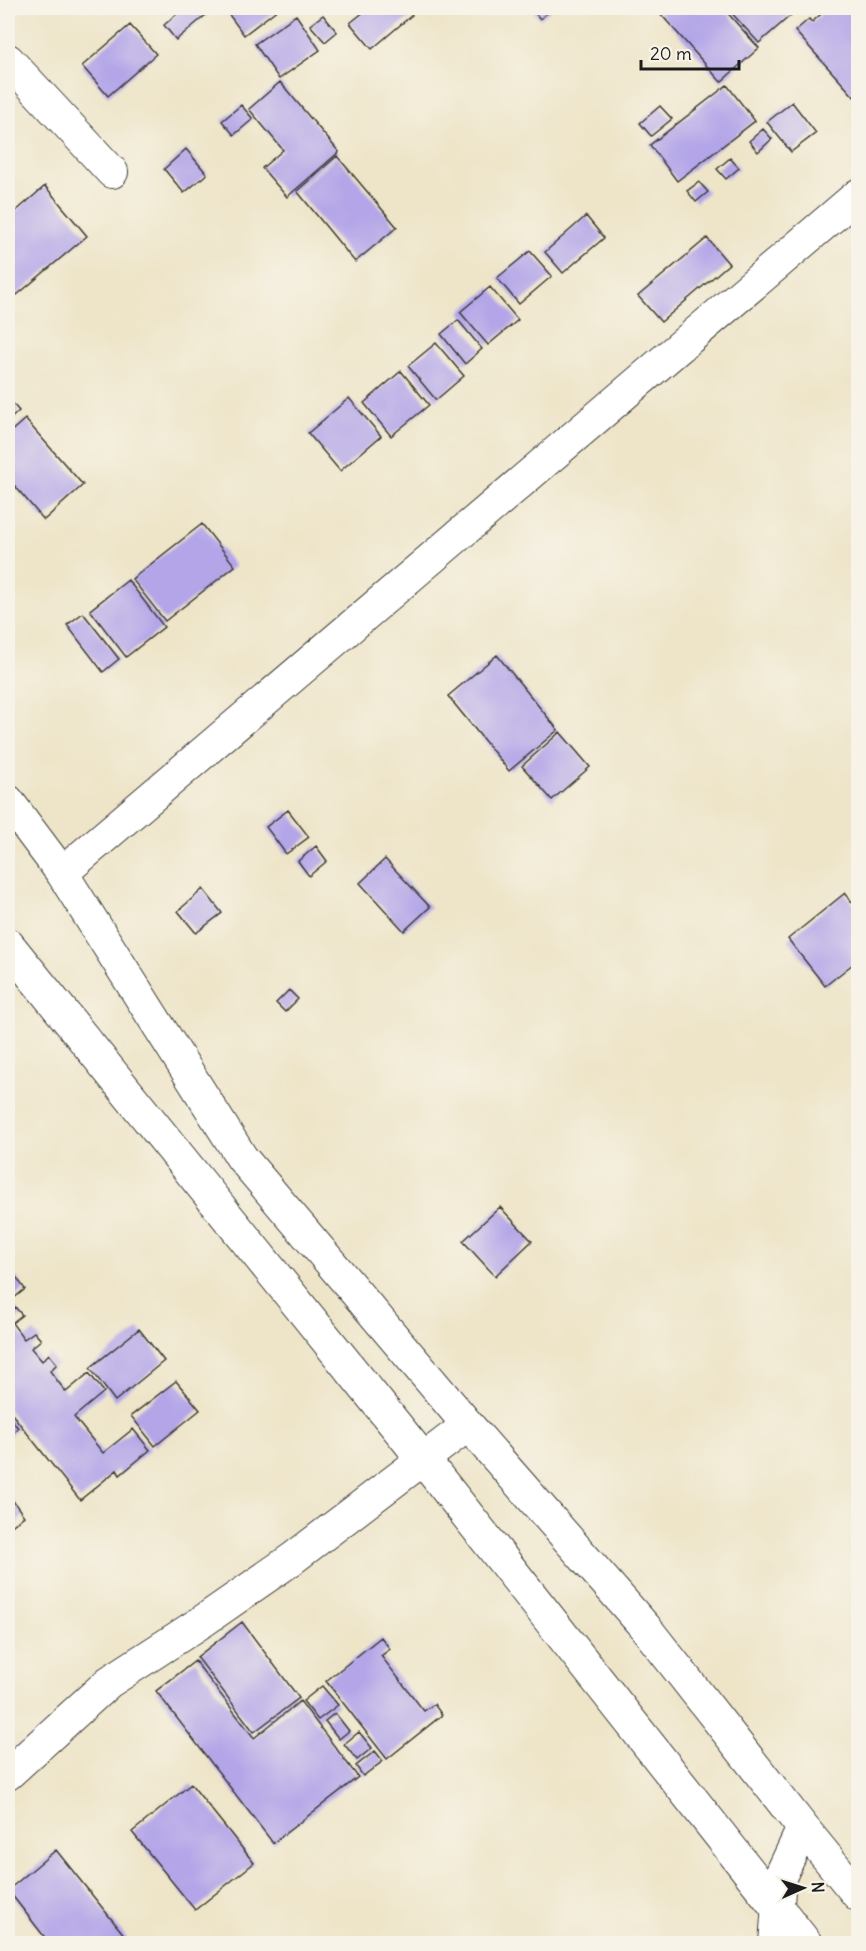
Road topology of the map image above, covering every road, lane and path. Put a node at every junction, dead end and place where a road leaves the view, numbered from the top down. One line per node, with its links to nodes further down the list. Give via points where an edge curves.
1 (8, 60): 2 (street)
2 (112, 172)
3 (858, 195): 5 (street)
4 (8, 801): 5 (street)
5 (62, 873): 7 (street, via 242,1158)
6 (8, 945): 8 (main road)
7 (468, 1425): 8 (street); 10 (street, via 645,1627)
8 (423, 1459): 9 (street, via 292,1559 109,1682); 13 (main road)
9 (8, 1774)
10 (803, 1828): 11 (street); 13 (street, via 780,1877)
11 (848, 1865): 12 (street)
12 (858, 1895)
13 (778, 1906): 14 (street); 15 (main road)
14 (775, 1944)
15 (806, 1944)

